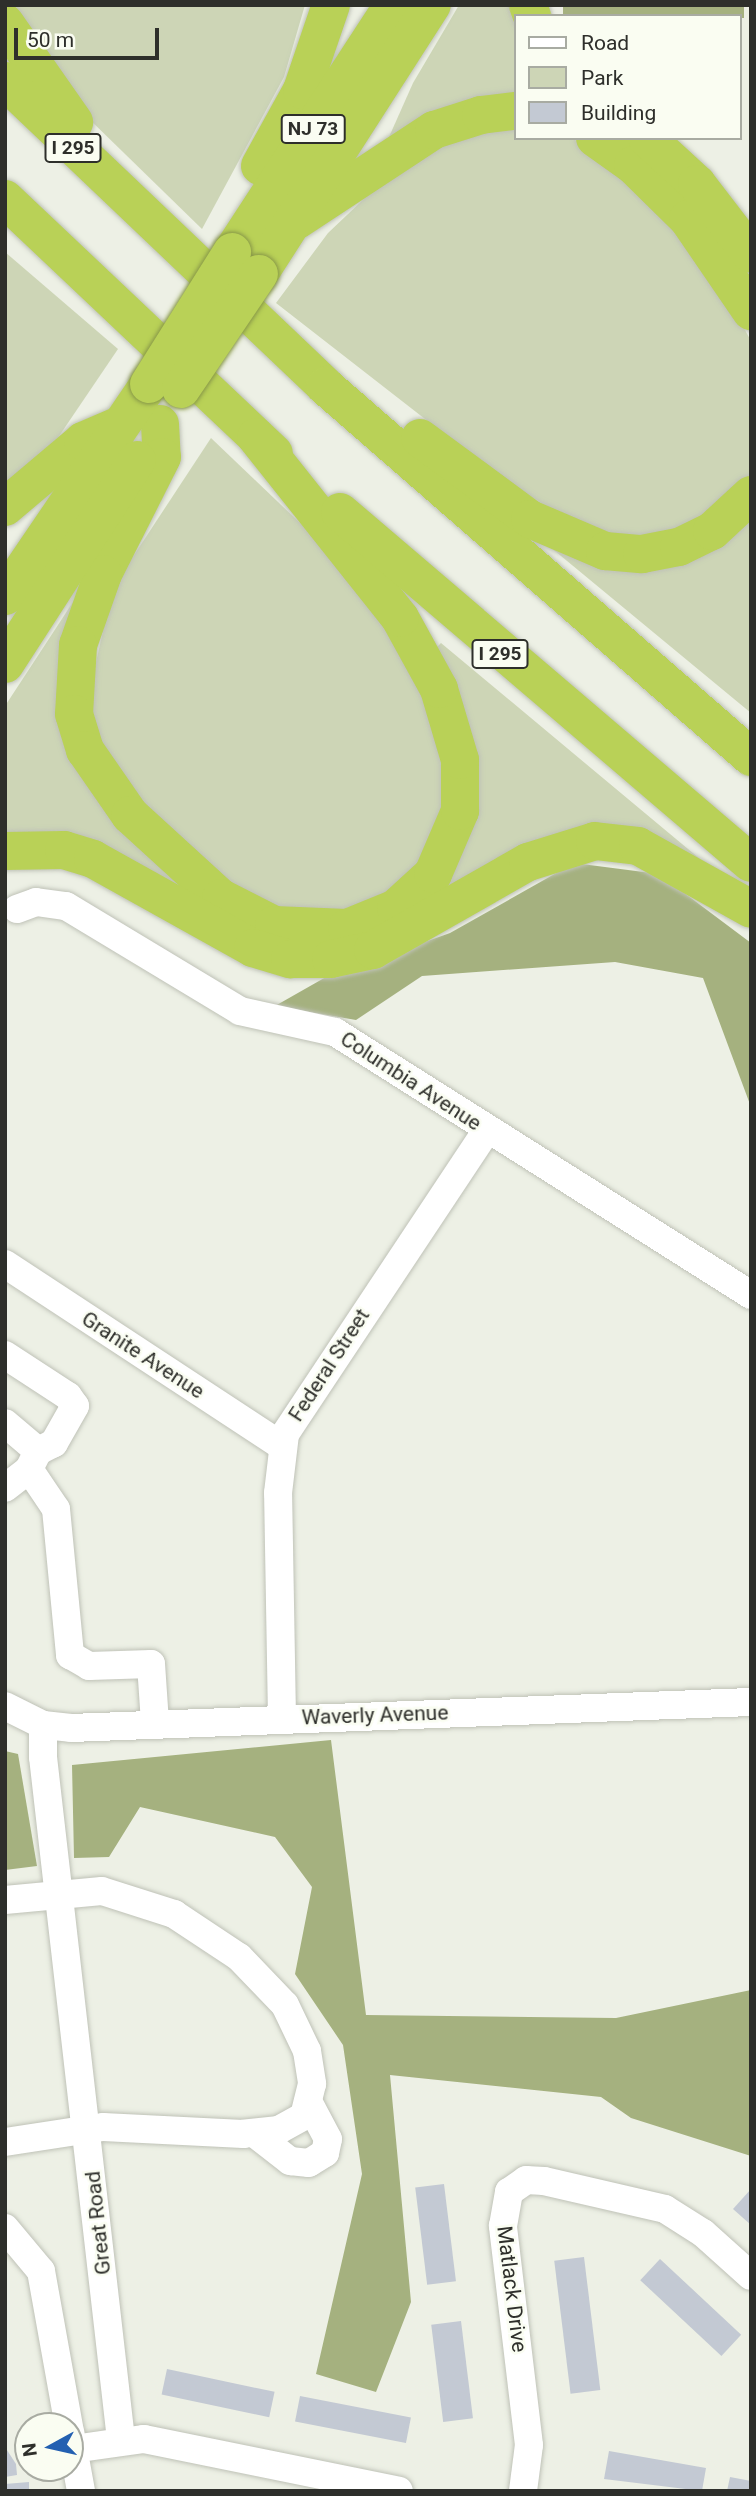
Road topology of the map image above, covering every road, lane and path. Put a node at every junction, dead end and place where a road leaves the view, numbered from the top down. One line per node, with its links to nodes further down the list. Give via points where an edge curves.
1 (331, 5): 14 (highway, via 302,90 232,214)
2 (393, 5): 14 (highway, NJ 73)
3 (432, 5): 11 (highway, NJ 73)
4 (5, 23): 10 (highway)
5 (5, 81): 10 (highway, I 295)
6 (514, 111): 11 (highway, via 481,115 434,130)
7 (598, 140): 16 (highway, via 633,165 688,219)
8 (649, 140): 13 (highway, via 697,184)
9 (5, 200): 15 (highway, I 295)
10 (141, 214): 17 (highway, I 295)
11 (292, 223): 14 (highway, NJ 73)
12 (5, 227): 15 (highway)
13 (751, 254)
14 (245, 263): 18 (highway, NJ 73, bridge)
15 (95, 286): 19 (highway, I 295)
16 (751, 311)
17 (325, 386): 20 (highway, via 416,435 530,519 606,551 642,554 678,547 712,531); 24 (highway, I 295)
18 (142, 423): 19 (highway, via 162,457 103,574 78,645 74,714 85,750 130,815 221,898 274,925 347,928 396,908 433,874 460,811 460,760 439,689 400,618); 21 (highway, via 83,440); 22 (highway, NJ 73); 23 (highway, NJ 73)
19 (256, 437): 26 (highway, I 295, via 501,654)
20 (751, 495)
21 (5, 507)
22 (5, 596)
23 (5, 664)
24 (751, 757)
25 (5, 851): 28 (highway, via 64,850 93,859 253,948 290,959 331,959 373,950 528,862 595,841 638,846)
26 (751, 863)
27 (16, 909): 29 (street, Columbia Avenue, via 52,902 80,911 240,1011 335,1032)
28 (751, 909)
29 (487, 1130): 31 (street, Columbia Avenue); 34 (street, Federal Street, via 292,1419)
30 (5, 1264): 34 (street, Granite Avenue)
31 (750, 1295)
32 (5, 1355): 35 (street, via 74,1402 54,1443)
33 (5, 1423): 35 (street)
34 (282, 1446): 39 (street, Federal Street)
35 (34, 1460): 36 (street); 40 (street, via 57,1516 70,1655 89,1666 151,1664)
36 (5, 1488)
37 (751, 1702): 39 (street, Waverly Avenue)
38 (5, 1706): 41 (street, Waverly Avenue)
39 (282, 1718): 40 (street, Waverly Avenue)
40 (155, 1724): 41 (street, Waverly Avenue)
41 (43, 1726): 42 (street, Great Road)
42 (58, 1895): 43 (street); 44 (street, via 102,1891 138,1898 174,1914 239,1957 285,2005 306,2052 312,2084); 45 (street, Great Road)
43 (5, 1900)
44 (309, 2104): 46 (street, via 292,2125); 46 (street, via 328,2139 325,2153 309,2163 290,2161)
45 (89, 2128): 46 (street); 47 (street); 52 (street, Great Road)
46 (254, 2133)
47 (5, 2141)
48 (5, 2228): 50 (street, via 41,2271)
49 (751, 2276): 55 (street, Matlack Drive, via 702,2233 665,2209 544,2181 526,2180 509,2192 503,2226 530,2445)
50 (67, 2412)
51 (84, 2436): 52 (street)
52 (121, 2439): 53 (street, via 144,2439)
53 (351, 2486): 54 (street)
54 (399, 2491)
55 (523, 2491)

